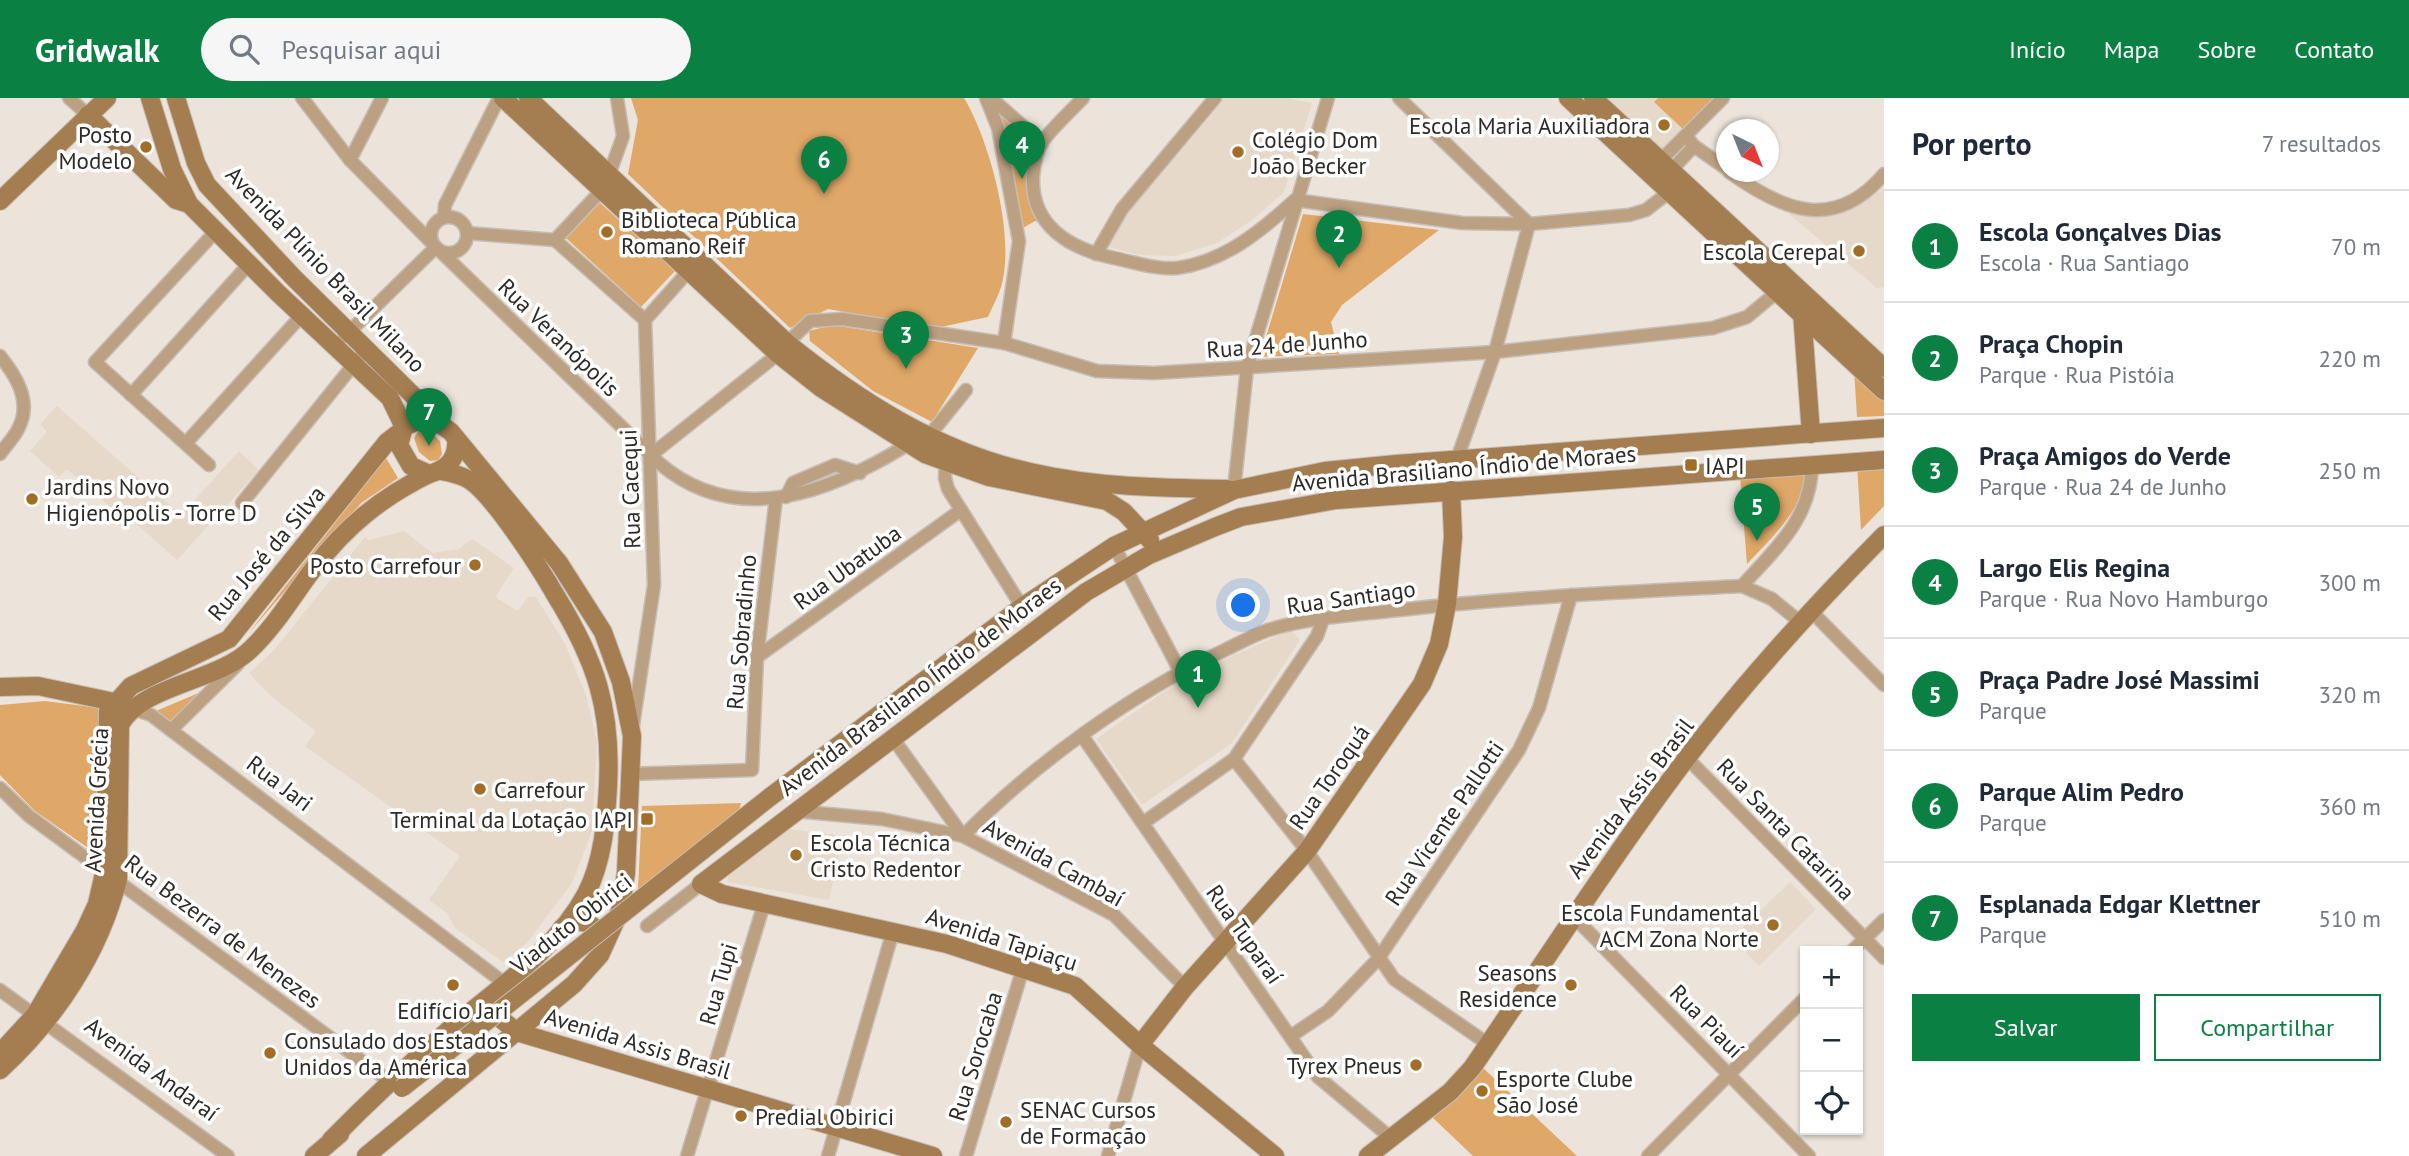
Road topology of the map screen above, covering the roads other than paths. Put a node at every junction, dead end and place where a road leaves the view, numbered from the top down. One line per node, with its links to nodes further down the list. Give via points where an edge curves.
1 (69, 98): 18 (street)
2 (150, 98): 31 (main road, Avenida Plínio Brasil Milano, via 172,169)
3 (176, 98): 28 (main road, Avenida Plínio Brasil Milano)
4 (302, 98): 22 (street, Rua Veranópolis)
5 (382, 98): 22 (street)
6 (501, 98): 19 (main road); 32 (street, via 445,205)
7 (528, 98): 19 (main road)
8 (617, 98): 27 (street, via 623,136)
9 (986, 98): 46 (street, via 998,128 1019,241)
10 (991, 98): 21 (street)
11 (1083, 98): 21 (street)
12 (1215, 98): 38 (street, via 1122,209)
13 (1328, 98): 30 (street)
14 (1399, 98): 33 (street)
15 (1568, 98): 25 (main road)
16 (1593, 98): 25 (main road)
17 (1723, 98): 20 (street)
18 (96, 110): 29 (main road); 31 (main road, via 176,200)
19 (548, 129): 27 (main road)
20 (1690, 141): 23 (street); 25 (street)
21 (1042, 143): 38 (street, via 1034,165 1038,211 1048,229)
22 (350, 160): 37 (street, Rua Veranópolis)
23 (1716, 161)
24 (1884, 174): 26 (street, via 1853,202 1820,210 1784,206)
25 (1665, 177): 33 (street, via 1646,209 1629,215); 41 (main road)
26 (1747, 182)
27 (605, 183): 36 (street); 39 (main road)
28 (207, 185): 31 (main road); 45 (main road, Avenida Plínio Brasil Milano)
29 (1, 198)
30 (1295, 200): 33 (street, via 1462,223); 38 (street, via 1262,230 1218,257 1175,268); 54 (street)
31 (189, 204): 35 (main road, Avenida Plínio Brasil Milano)
32 (444, 217): 34 (street, via 459,220); 37 (street, via 431,230)
33 (1529, 224): 50 (street)
34 (467, 233): 36 (street); 37 (street, via 456,251 449,253)
35 (212, 236): 40 (main road, Avenida Plínio Brasil Milano); 58 (street, via 96,360)
36 (555, 240): 44 (street)
37 (436, 246): 45 (street); 68 (street, Rua Veranópolis)
38 (1096, 254)
39 (694, 265): 44 (street); 49 (main road)
40 (244, 270): 43 (main road, Avenida Plínio Brasil Milano); 58 (street)
41 (1784, 286): 42 (main road); 50 (street, Rua 24 de Junho, via 1747,317 1713,328); 55 (main road)
42 (1802, 312): 57 (main road); 62 (main road)
43 (298, 320): 47 (main road, Avenida Plínio Brasil Milano); 64 (street)
44 (645, 320): 68 (street, Rua Cacequi)
45 (350, 331): 47 (street); 48 (main road, Avenida Plínio Brasil Milano)
46 (1004, 343): 49 (street, Rua 24 de Junho, via 842,319 810,321); 54 (street, Rua 24 de Junho, via 1097,371)
47 (335, 346): 52 (main road, Avenida Plínio Brasil Milano)
48 (367, 348): 52 (street); 61 (main road, Avenida Plínio Brasil Milano)
49 (783, 349): 53 (main road); 68 (street, Rua 24 de Junho)
50 (1495, 352): 54 (street, Rua 24 de Junho); 69 (street)
51 (0, 356): 66 (street, via 17,378 23,410 20,427)
52 (355, 365): 60 (main road, Avenida Plínio Brasil Milano, via 390,398); 77 (street)
53 (805, 366): 63 (main road); 65 (main road)
54 (1247, 368): 74 (street)
55 (1884, 368)
56 (966, 390): 63 (street)
57 (1884, 391)
58 (131, 395): 64 (street)
59 (1884, 428): 62 (main road, Avenida Brasiliano Índio de Moraes)
60 (402, 430): 61 (main road, via 419,420); 73 (main road, via 399,444 405,459 418,470); 93 (main road, Rua José da Silva, via 387,442 229,639)
61 (449, 431): 73 (main road, via 453,459); 100 (main road, Avenida Plínio Brasil Milano, via 559,563 603,632 621,682)
62 (1811, 434): 69 (main road, Avenida Brasiliano Índio de Moraes)
63 (928, 437): 67 (main road)
64 (186, 443): 72 (street)
65 (907, 445): 67 (main road); 76 (street, Rua Veranópolis, via 860,473)
66 (0, 454)
67 (950, 454): 74 (main road, via 1093,482); 78 (street, via 945,478); 79 (main road, via 989,477 1107,501)
68 (651, 455): 76 (street, Rua Veranópolis, via 674,475 724,497); 100 (street, Rua Cacequi, via 654,585)
69 (1457, 459): 74 (main road, Avenida Brasiliano Índio de Moraes, via 1325,471)
70 (1884, 460): 71 (main road, Avenida Brasiliano Índio de Moraes)
71 (1812, 463): 75 (main road, Avenida Brasiliano Índio de Moraes); 84 (street, via 1812,483 1798,522)
72 (209, 465)
73 (435, 472): 90 (main road, Rua José da Silva, via 381,500 356,521); 118 (main road, via 461,475 472,482 534,562 583,639 601,691 610,744 606,834 586,894)
74 (1234, 489): 79 (main road, Avenida Brasiliano Índio de Moraes)
75 (1451, 490): 82 (main road, Avenida Brasiliano Índio de Moraes, via 1336,500 1241,517); 86 (main road, Rua Toroquá, via 1453,537)
76 (781, 498): 91 (street, Rua Sobradinho)
77 (242, 503)
78 (961, 510): 87 (street); 91 (street, Rua Ubatuba)
79 (1142, 531): 81 (main road, Avenida Brasiliano Índio de Moraes); 82 (main road)
80 (1884, 535): 88 (main road, Avenida Assis Brasil)
81 (1114, 546): 83 (street); 87 (main road, Avenida Brasiliano Índio de Moraes)
82 (1159, 550): 83 (main road, Avenida Brasiliano Índio de Moraes)
83 (1125, 567): 92 (street); 101 (main road, Avenida Brasiliano Índio de Moraes)
84 (1742, 586): 85 (street, Rua Santiago); 88 (street, Rua Santiago)
85 (1571, 595): 86 (street, Rua Santiago); 125 (street, Rua Vicente Pallotti, via 1539,708 1519,751)
86 (1447, 604): 89 (street, Rua Santiago); 111 (main road, Rua Toroquá, via 1439,644 1422,684)
87 (1022, 607): 107 (main road, Avenida Brasiliano Índio de Moraes)
88 (1805, 615): 94 (street, Rua Santiago); 103 (main road, Avenida Assis Brasil)
89 (1323, 619): 92 (street, Rua Santiago, via 1268,630); 104 (street, via 1317,636)
90 (252, 649): 98 (main road, Rua José da Silva); 99 (street, Rua José da Silva)
91 (757, 657): 105 (street, Rua Sobradinho, via 751,770)
92 (1180, 671): 102 (street, Rua Santiago)
93 (131, 685): 96 (main road, via 108,693); 97 (main road, Rua José da Silva)
94 (1884, 685)
95 (0, 687): 96 (main road, Rua Jari)
96 (73, 692): 97 (main road, Rua Jari)
97 (114, 702): 98 (street, Rua Jari); 112 (main road, Avenida Grécia, via 105,724)
98 (133, 709): 99 (street, Rua Jari); 112 (main road, Avenida Grécia, via 120,725)
99 (171, 730): 127 (street, Rua Jari)
100 (632, 736): 105 (main road, Avenida Plínio Brasil Milano)
101 (892, 737): 108 (main road, Avenida Brasiliano Índio de Moraes); 110 (street)
102 (1083, 737): 109 (street, Rua Tuparaí); 110 (street, Rua Santiago)
103 (1687, 758): 115 (main road, Avenida Assis Brasil); 120 (street, Rua Santa Catarina)
104 (1234, 759): 109 (street); 111 (street)
105 (630, 774): 123 (main road, Avenida Plínio Brasil Milano, via 621,911)
106 (0, 789): 112 (street, Rua Bezerra de Menezes, via 29,816)
107 (770, 797): 139 (main road, Viaduto Obirici, bridge)
108 (795, 811): 110 (street, Avenida Cambaí, via 882,819); 113 (main road, Avenida Brasiliano Índio de Moraes)
109 (1143, 823): 121 (street, Rua Tuparaí)
110 (963, 836): 128 (street, Avenida Cambaí, via 1114,915)
111 (1307, 851): 121 (main road, Rua Toroquá); 125 (street)
112 (112, 874): 131 (main road, Avenida Grécia); 139 (street, Rua Bezerra de Menezes)
113 (701, 884): 114 (main road, Avenida Tapiaçu); 117 (street)
114 (764, 904): 119 (main road, Avenida Tapiaçu); 140 (street, Rua Tupi)
115 (1573, 916): 134 (main road, Avenida Assis Brasil); 138 (street, Rua Piauí)
116 (1884, 920): 120 (street)
117 (646, 926)
118 (562, 928): 123 (main road, via 575,921 589,923 602,941); 127 (main road)
119 (893, 931): 126 (main road, Avenida Tapiaçu); 141 (street)
120 (1865, 939): 122 (street); 124 (street, Rua Santa Catarina)
121 (1226, 942): 128 (main road, Rua Toroquá); 133 (street, Rua Tuparaí)
122 (1858, 946)
123 (600, 955): 132 (main road, Avenida Plínio Brasil Milano, via 574,984)
124 (1884, 958)
125 (1378, 959): 133 (street, Rua Vicente Pallotti, via 1328,1011); 134 (street, via 1394,979)
126 (1023, 968): 135 (main road, Avenida Tapiaçu, via 1083,991); 149 (street, Rua Sorocaba)
127 (504, 982): 132 (main road, via 497,1010); 139 (main road)
128 (1185, 987): 135 (main road, Rua Toroquá)
129 (0, 990): 131 (street, Avenida Andaraí)
130 (1800, 1003): 138 (street)
131 (40, 1019): 136 (main road, Avenida Grécia); 137 (main road, Avenida Grécia); 143 (street, Avenida Andaraí)
132 (517, 1032): 140 (main road, Avenida Assis Brasil); 145 (main road, Avenida Assis Brasil)
133 (1291, 1037): 142 (street, Rua Tuparaí, via 1318,1077)
134 (1488, 1044): 142 (main road, Avenida Assis Brasil, via 1450,1092)
135 (1140, 1045): 150 (street); 151 (main road, Avenida Tapiaçu)
136 (0, 1053)
137 (0, 1070)
138 (1729, 1073): 153 (street); 154 (street, Rua Piauí)
139 (395, 1084): 144 (main road)
140 (709, 1090): 141 (main road, Avenida Assis Brasil); 146 (street, Rua Tupi)
141 (836, 1127): 147 (street); 148 (main road, Avenida Assis Brasil)
142 (1391, 1138): 152 (main road, Avenida Assis Brasil)
143 (228, 1156)
144 (314, 1156)
145 (366, 1156)
146 (687, 1156)
147 (828, 1156)
148 (933, 1156)
149 (966, 1156)
150 (1108, 1156)
151 (1275, 1156)
152 (1368, 1156)
153 (1648, 1156)
154 (1809, 1156)

